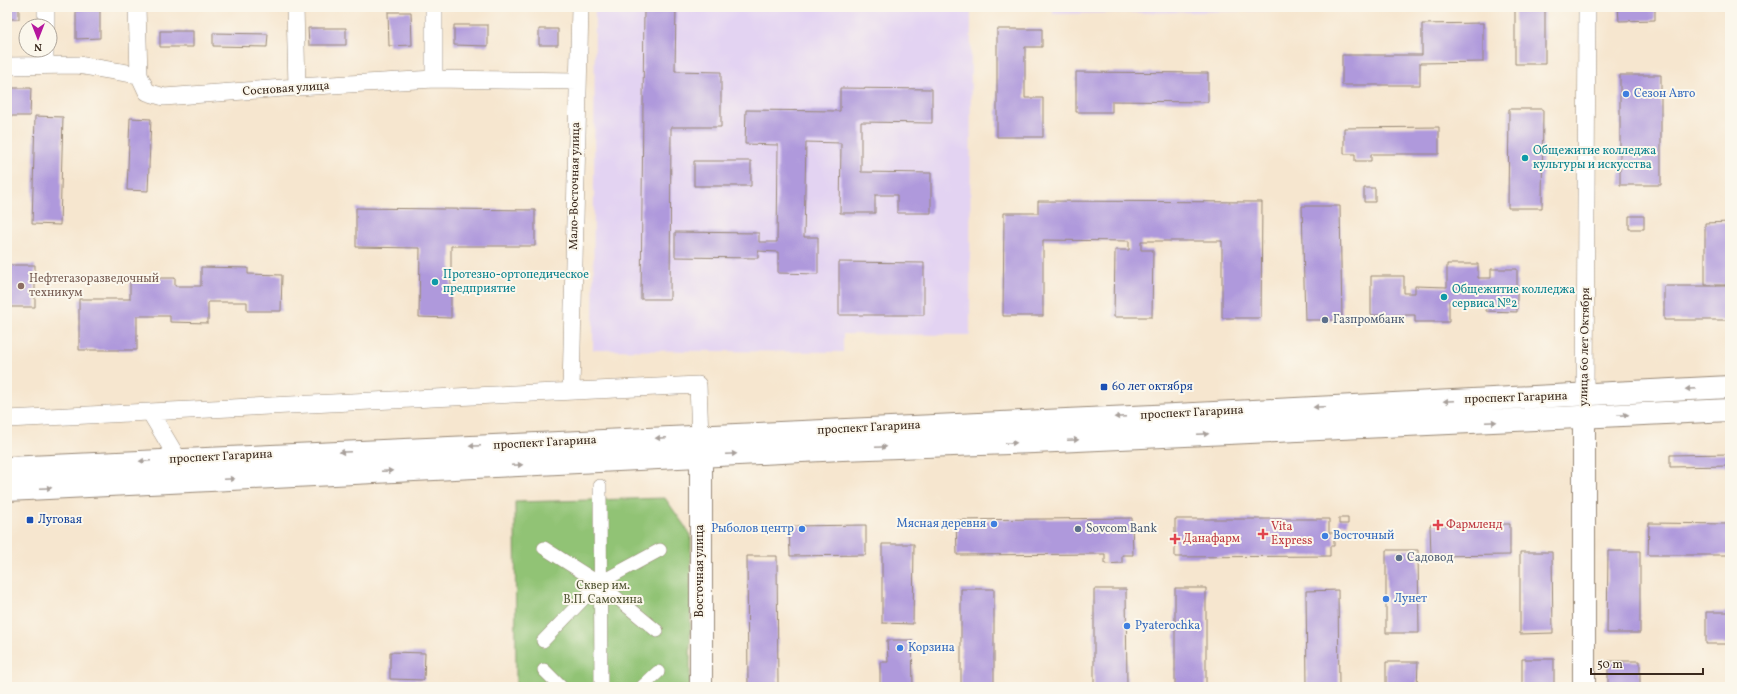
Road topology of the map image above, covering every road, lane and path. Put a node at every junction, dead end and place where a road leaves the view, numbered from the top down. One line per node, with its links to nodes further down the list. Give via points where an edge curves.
1 (46, 7): 7 (street)
2 (137, 7): 10 (street)
3 (295, 7): 13 (street)
4 (434, 7): 11 (street)
5 (580, 7): 12 (street, Мало-Восточная улица)
6 (1586, 7): 16 (street, улица 60 лет Октября)
7 (46, 18)
8 (45, 58): 9 (street); 10 (street)
9 (7, 66)
10 (139, 75): 13 (street, Сосновая улица, via 147,92 164,97)
11 (434, 80): 12 (street, Сосновая улица); 13 (street, Сосновая улица)
12 (578, 82): 15 (street, Мало-Восточная улица)
13 (297, 87)
14 (1730, 387): 16 (main road, проспект Гагарина, one-way to 16)
15 (571, 390): 18 (street); 21 (street, via 698,385)
16 (1585, 395): 19 (main road, улица 60 лет Октября); 21 (main road, проспект Гагарина, one-way to 21)
17 (1730, 410): 19 (main road, проспект Гагарина, one-way to 17)
18 (150, 412): 20 (street); 22 (street)
19 (1584, 418): 21 (main road, проспект Гагарина, one-way to 19); 37 (main road, улица 60 лет Октября)
20 (7, 419)
21 (700, 446): 22 (main road, проспект Гагарина, one-way to 22); 25 (main road, проспект Гагарина, one-way to 21); 36 (main road, Восточная улица)
22 (178, 459): 23 (main road, проспект Гагарина, one-way to 23)
23 (7, 468)
24 (600, 486): 28 (street)
25 (7, 490)
26 (544, 548): 28 (street)
27 (660, 550): 28 (street)
28 (599, 583): 29 (street); 30 (street); 34 (street)
29 (657, 631)
30 (544, 641)
31 (544, 670): 33 (street)
32 (658, 672): 35 (street)
33 (561, 687)
34 (601, 687)
35 (642, 687)
36 (701, 687)
37 (1584, 687)

